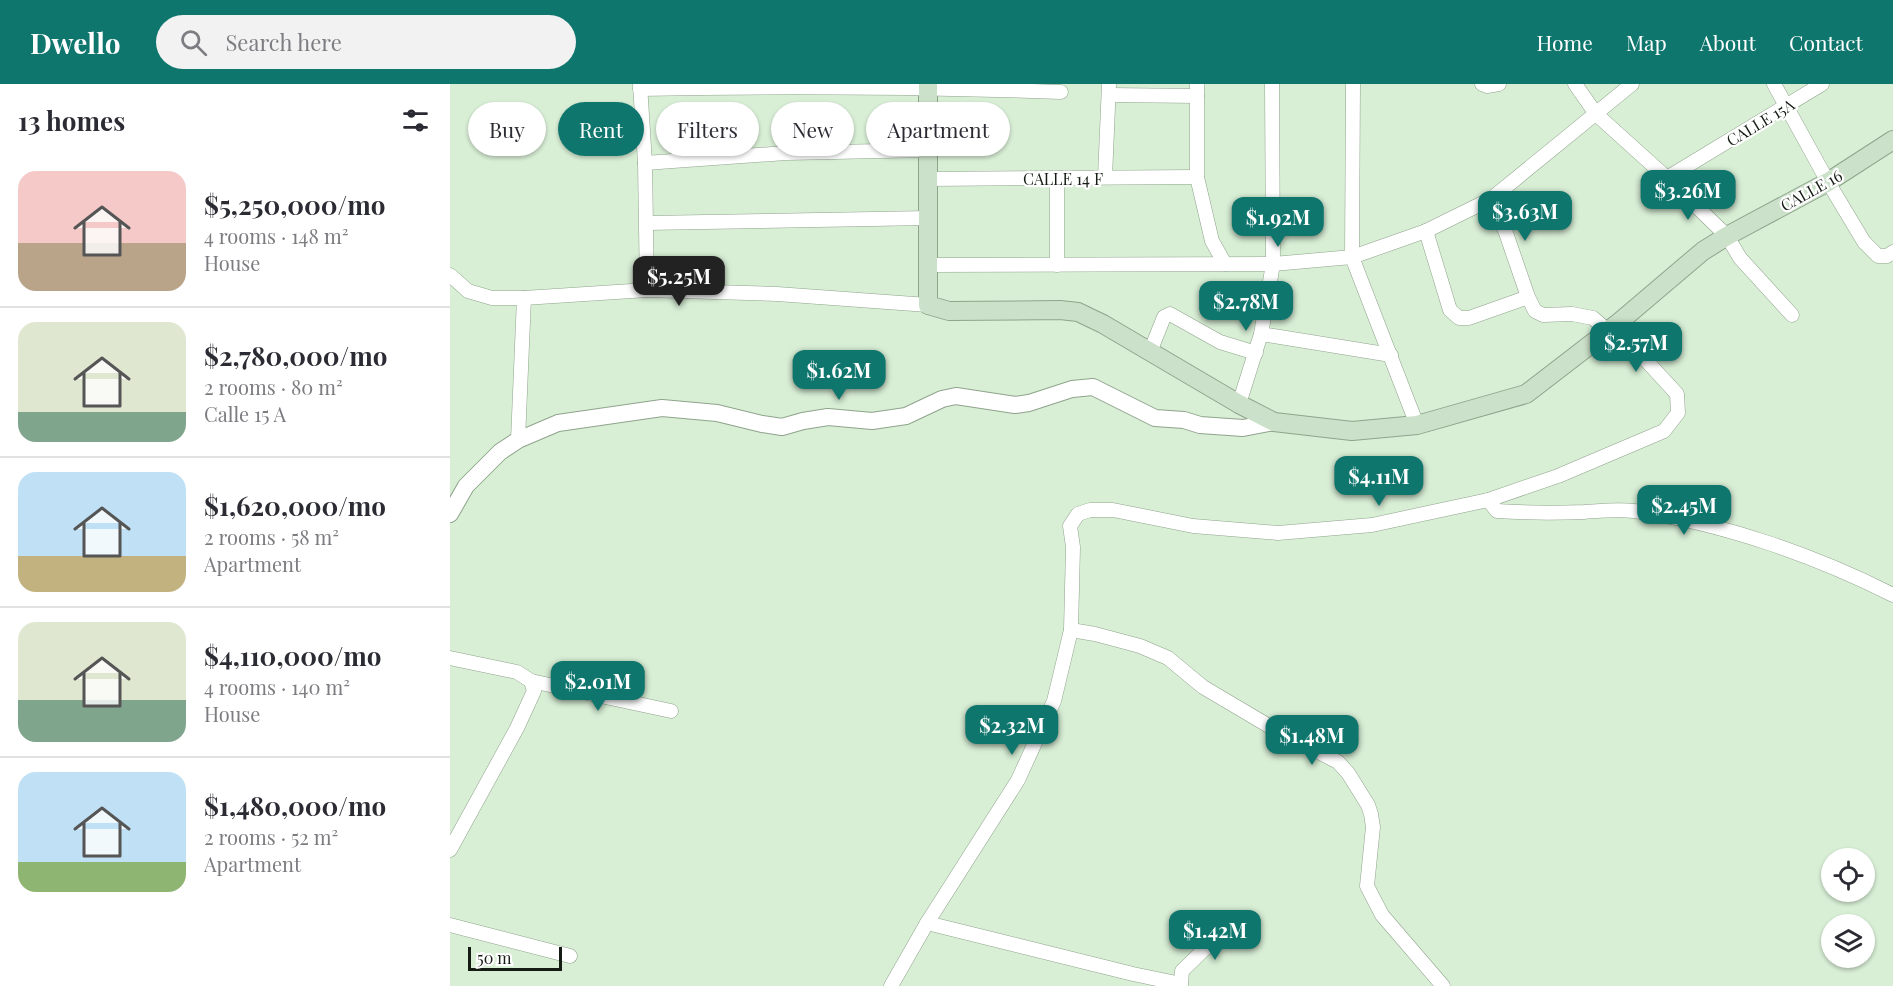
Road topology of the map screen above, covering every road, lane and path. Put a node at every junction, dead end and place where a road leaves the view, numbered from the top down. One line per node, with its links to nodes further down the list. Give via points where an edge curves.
1 (1272, 84): 35 (street)
2 (1353, 84): 33 (street)
3 (1482, 84): 4 (street)
4 (1499, 84)
5 (1575, 84): 16 (street)
6 (1632, 84): 16 (street)
7 (1774, 84): 15 (street)
8 (1822, 84): 15 (street, CALLE 15A)
9 (640, 86): 10 (street); 20 (street)
10 (928, 86): 13 (street); 14 (main road)
11 (1109, 90): 12 (street); 21 (street)
12 (1197, 90): 22 (street)
13 (1061, 92)
14 (928, 102)
15 (1787, 106): 24 (street, CALLE 15A); 26 (street)
16 (1596, 114): 24 (street); 27 (street)
17 (1893, 140): 26 (main road, CALLE 16)
18 (866, 151): 20 (street)
19 (928, 156): 25 (main road)
20 (645, 163): 29 (street)
21 (1105, 177): 22 (street, CALLE 14 F); 23 (street, CALLE 14 F)
22 (1197, 177): 34 (street, via 1212,241)
23 (1057, 178): 25 (street, CALLE 14 F); 37 (street)
24 (1666, 178): 31 (street)
25 (928, 179): 28 (main road)
26 (1828, 182): 31 (main road, CALLE 16); 32 (street, via 1864,242 1878,256)
27 (1491, 199): 30 (street); 40 (street)
28 (928, 218): 29 (street); 36 (main road)
29 (646, 223): 39 (street)
30 (1426, 231): 33 (street); 40 (street, via 1450,310 1459,318)
31 (1727, 236): 43 (street, via 1740,258); 44 (main road, CALLE 16, via 1703,251)
32 (1890, 254)
33 (1352, 257): 35 (street); 48 (street)
34 (1225, 264): 35 (street); 37 (street)
35 (1273, 264): 45 (street)
36 (928, 265): 37 (street); 42 (main road)
37 (1057, 265)
38 (450, 274): 41 (street, via 468,291 492,298)
39 (647, 290): 41 (street); 42 (street)
40 (1528, 297): 44 (street, via 1535,311 1542,315 1572,314 1593,318)
41 (524, 298): 52 (street)
42 (928, 305): 46 (main road, via 950,311 1078,312)
43 (1792, 315)
44 (1613, 328): 51 (main road, CALLE 16, via 1526,394); 53 (street, via 1677,394 1678,413 1664,431 1558,476)
45 (1261, 334): 47 (street); 48 (street)
46 (1150, 352): 47 (street, via 1164,317 1170,314 1220,342); 49 (main road)
47 (1256, 353): 49 (street)
48 (1391, 356): 51 (street)
49 (1239, 404): 50 (main road)
50 (1274, 422): 51 (main road, CALLE 16, via 1352,431); 52 (street, via 1243,428 1155,418 1093,387 1015,405 956,396 906,416 872,421 828,417 782,427 717,413 662,408 558,423)
51 (1417, 425)
52 (518, 440): 54 (street, via 466,486)
53 (1488, 500): 55 (street, via 1497,511 1632,510 1697,522 1788,550 1854,575); 56 (street, via 1372,525 1278,533 1193,526 1113,510 1077,514 1070,526)
54 (450, 514)
55 (1893, 595)
56 (1071, 630): 61 (street, via 1054,701 1018,780); 66 (street, via 1140,646 1168,658 1203,687 1338,762 1371,814 1367,886 1382,915)
57 (450, 658): 58 (street, via 517,672)
58 (531, 681): 59 (street); 60 (street, via 534,691)
59 (671, 711)
60 (450, 850)
61 (927, 923): 63 (street, via 1181,984 1182,971); 65 (street)
62 (450, 925): 64 (street)
63 (1226, 928)
64 (570, 956)
65 (891, 986)
66 (1443, 986)

